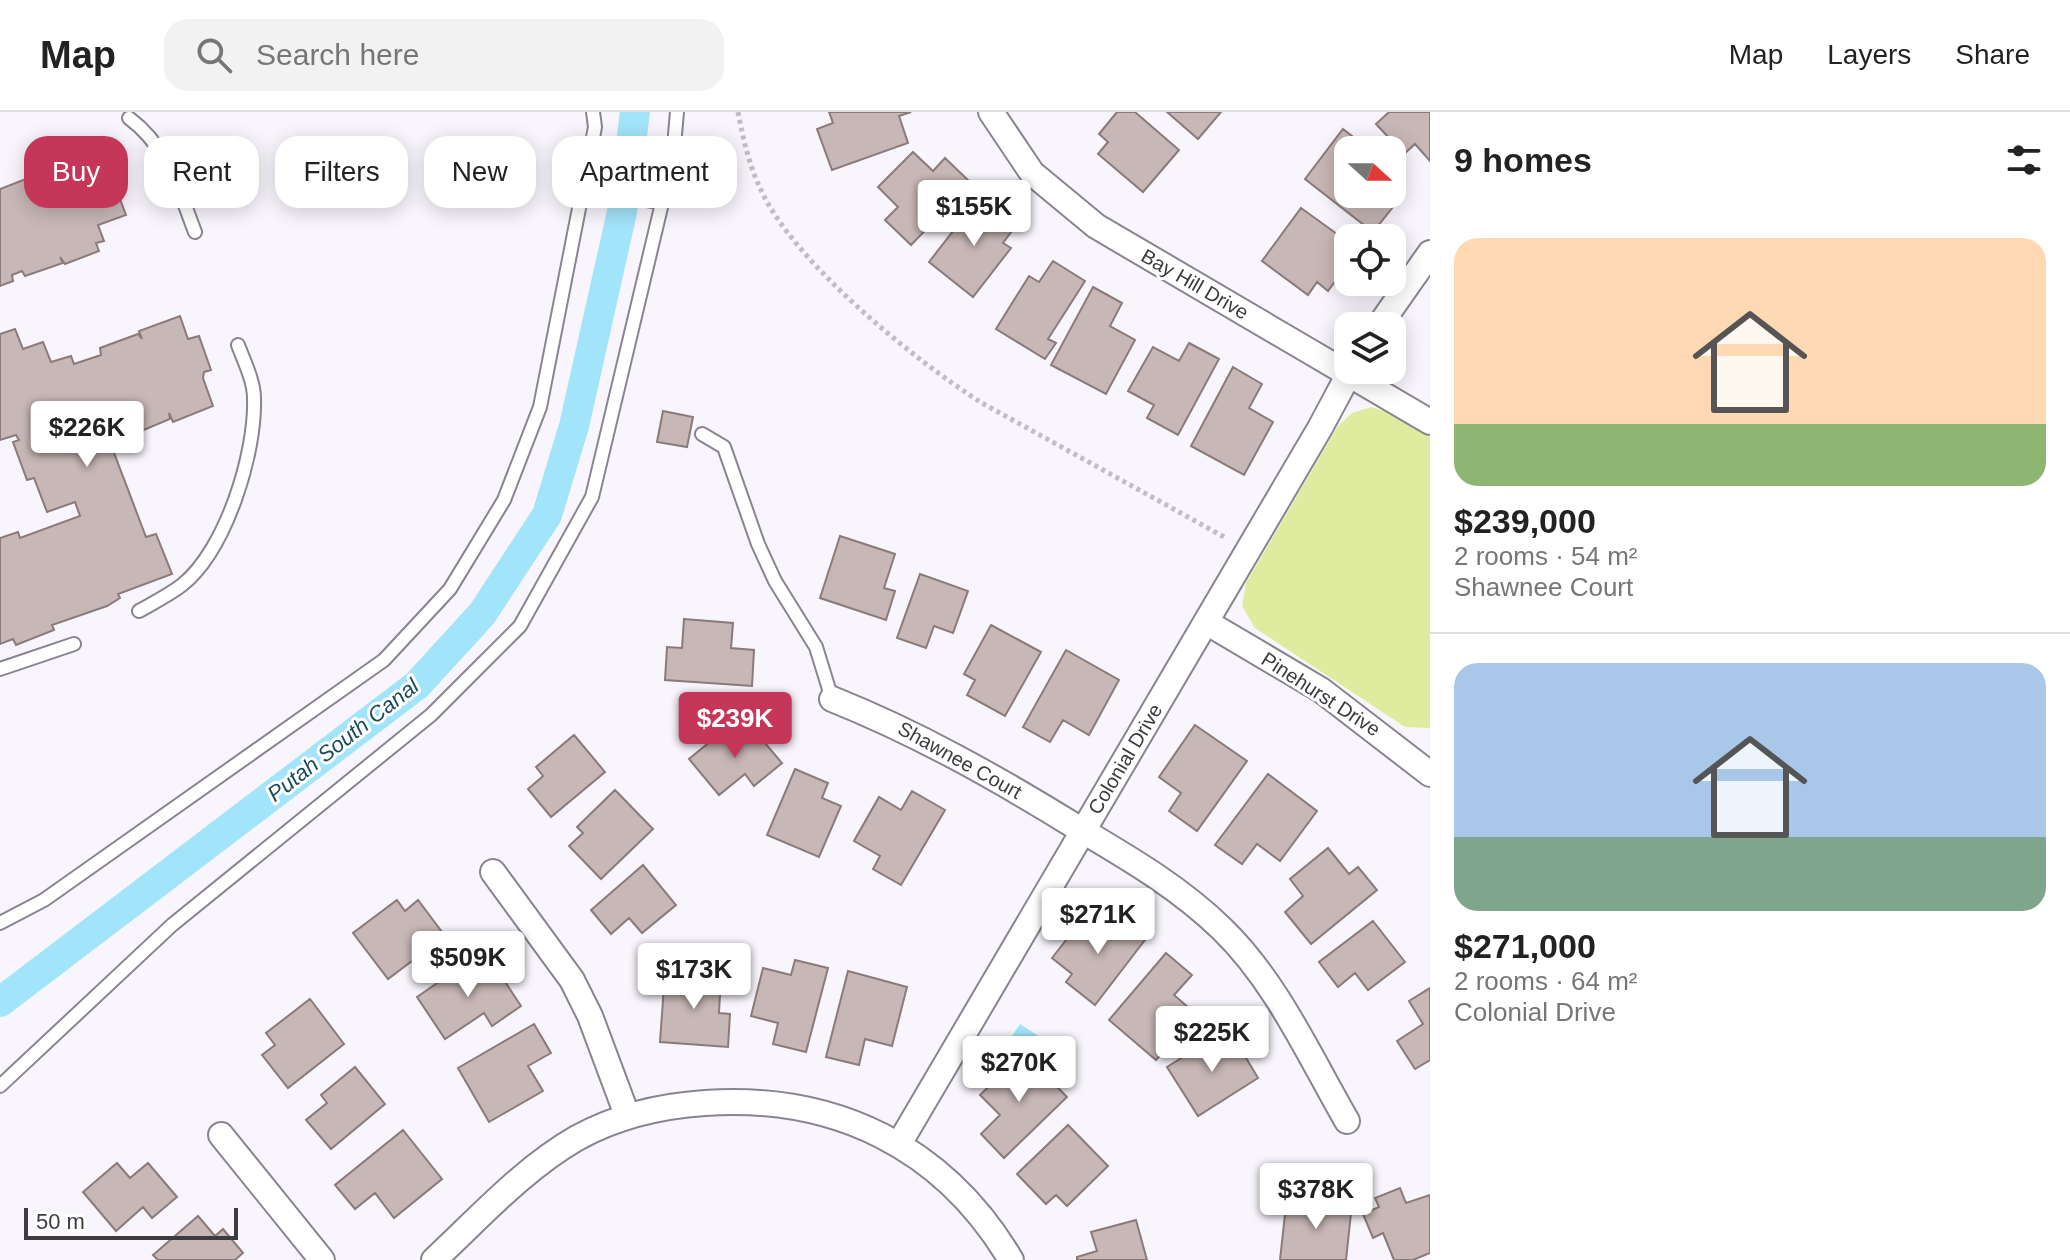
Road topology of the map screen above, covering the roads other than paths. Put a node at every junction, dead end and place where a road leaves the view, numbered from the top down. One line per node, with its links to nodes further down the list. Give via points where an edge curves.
1 (593, 112): 5 (lane)
2 (677, 112): 6 (lane)
3 (1000, 115): 13 (street, Bay Hill Drive, via 1032,173 1096,226)
4 (129, 118): 9 (lane, via 165,154)
5 (594, 136)
6 (675, 136)
7 (584, 208): 26 (lane, via 540,407 504,500 450,589 384,660 44,900)
8 (655, 208): 27 (lane, via 592,497 520,626 431,715 172,925)
9 (195, 232)
10 (1430, 253): 11 (street)
11 (1389, 312)
12 (238, 345): 18 (lane, via 254,395 251,449 237,495 214,543 184,584)
13 (1334, 363)
14 (1343, 384): 19 (street, Colonial Drive)
15 (1369, 384): 16 (street, Bay Hill Drive)
16 (1430, 422)
17 (702, 434): 22 (lane, via 724,447 758,544 816,647)
18 (139, 611)
19 (1206, 622): 23 (street, Pinehurst Drive, via 1321,690); 24 (street, Colonial Drive)
20 (74, 644): 21 (lane)
21 (0, 669)
22 (832, 699): 24 (street, Shawnee Court, via 900,727)
23 (1428, 766)
24 (1083, 831): 29 (street, Shawnee Court, via 1163,879 1223,930 1275,996); 31 (street, Colonial Drive)
25 (493, 872): 28 (street, via 572,980)
26 (0, 923)
27 (0, 1086)
28 (627, 1115): 31 (street, via 680,1104 745,1100 806,1108 864,1125); 33 (street, via 576,1139 521,1178)
29 (1347, 1121)
30 (221, 1135): 32 (street)
31 (899, 1144): 34 (street, via 962,1193)
32 (322, 1260)
33 (434, 1260)
34 (1011, 1260)

